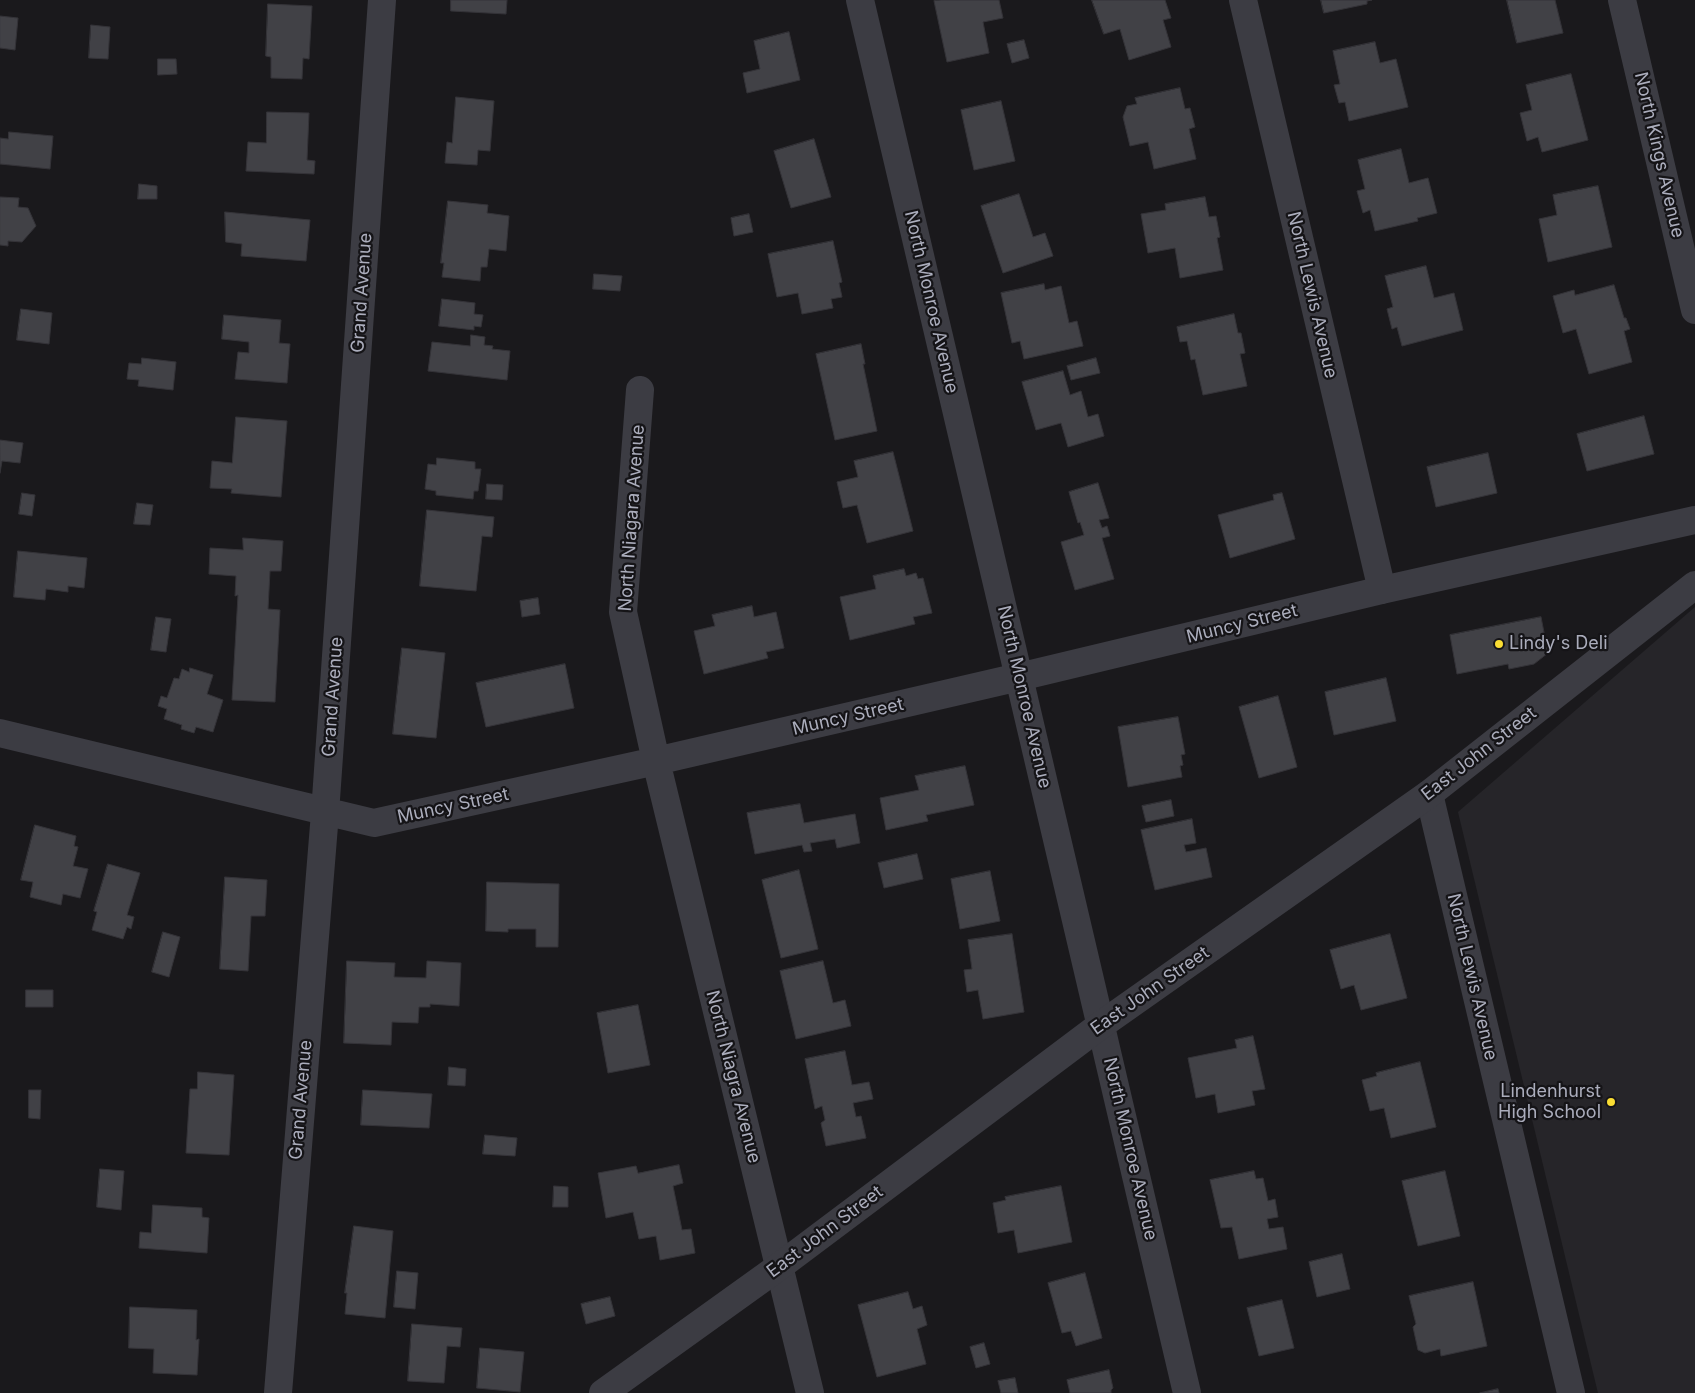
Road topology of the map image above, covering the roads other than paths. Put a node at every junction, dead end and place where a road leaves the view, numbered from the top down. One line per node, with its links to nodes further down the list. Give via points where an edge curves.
1 (382, 0): 14 (street, Grand Avenue)
2 (860, 0): 10 (street, North Monroe Avenue)
3 (1243, 0): 9 (street, North Lewis Avenue)
4 (1622, 0): 5 (street, North Kings Avenue)
5 (1695, 310)
6 (640, 390): 12 (street, North Niagara Avenue, via 623,612)
7 (1695, 520): 9 (street, Muncy Street)
8 (1695, 585): 13 (street, East John Street)
9 (1382, 590): 10 (street, Muncy Street)
10 (1019, 678): 12 (street, Muncy Street); 15 (street, North Monroe Avenue)
11 (0, 733): 14 (street, Muncy Street)
12 (656, 761): 14 (street, Muncy Street, via 374,823); 16 (street, North Niagra Avenue)
13 (1429, 794): 15 (street, East John Street); 21 (street, North Lewis Avenue)
14 (325, 813): 17 (street, Grand Avenue)
15 (1101, 1025): 16 (street, East John Street); 20 (street, North Monroe Avenue)
16 (780, 1266): 18 (street, East John Street); 19 (street, North Niagra Avenue)
17 (278, 1393)
18 (603, 1393)
19 (810, 1393)
20 (1188, 1393)
21 (1571, 1393)

